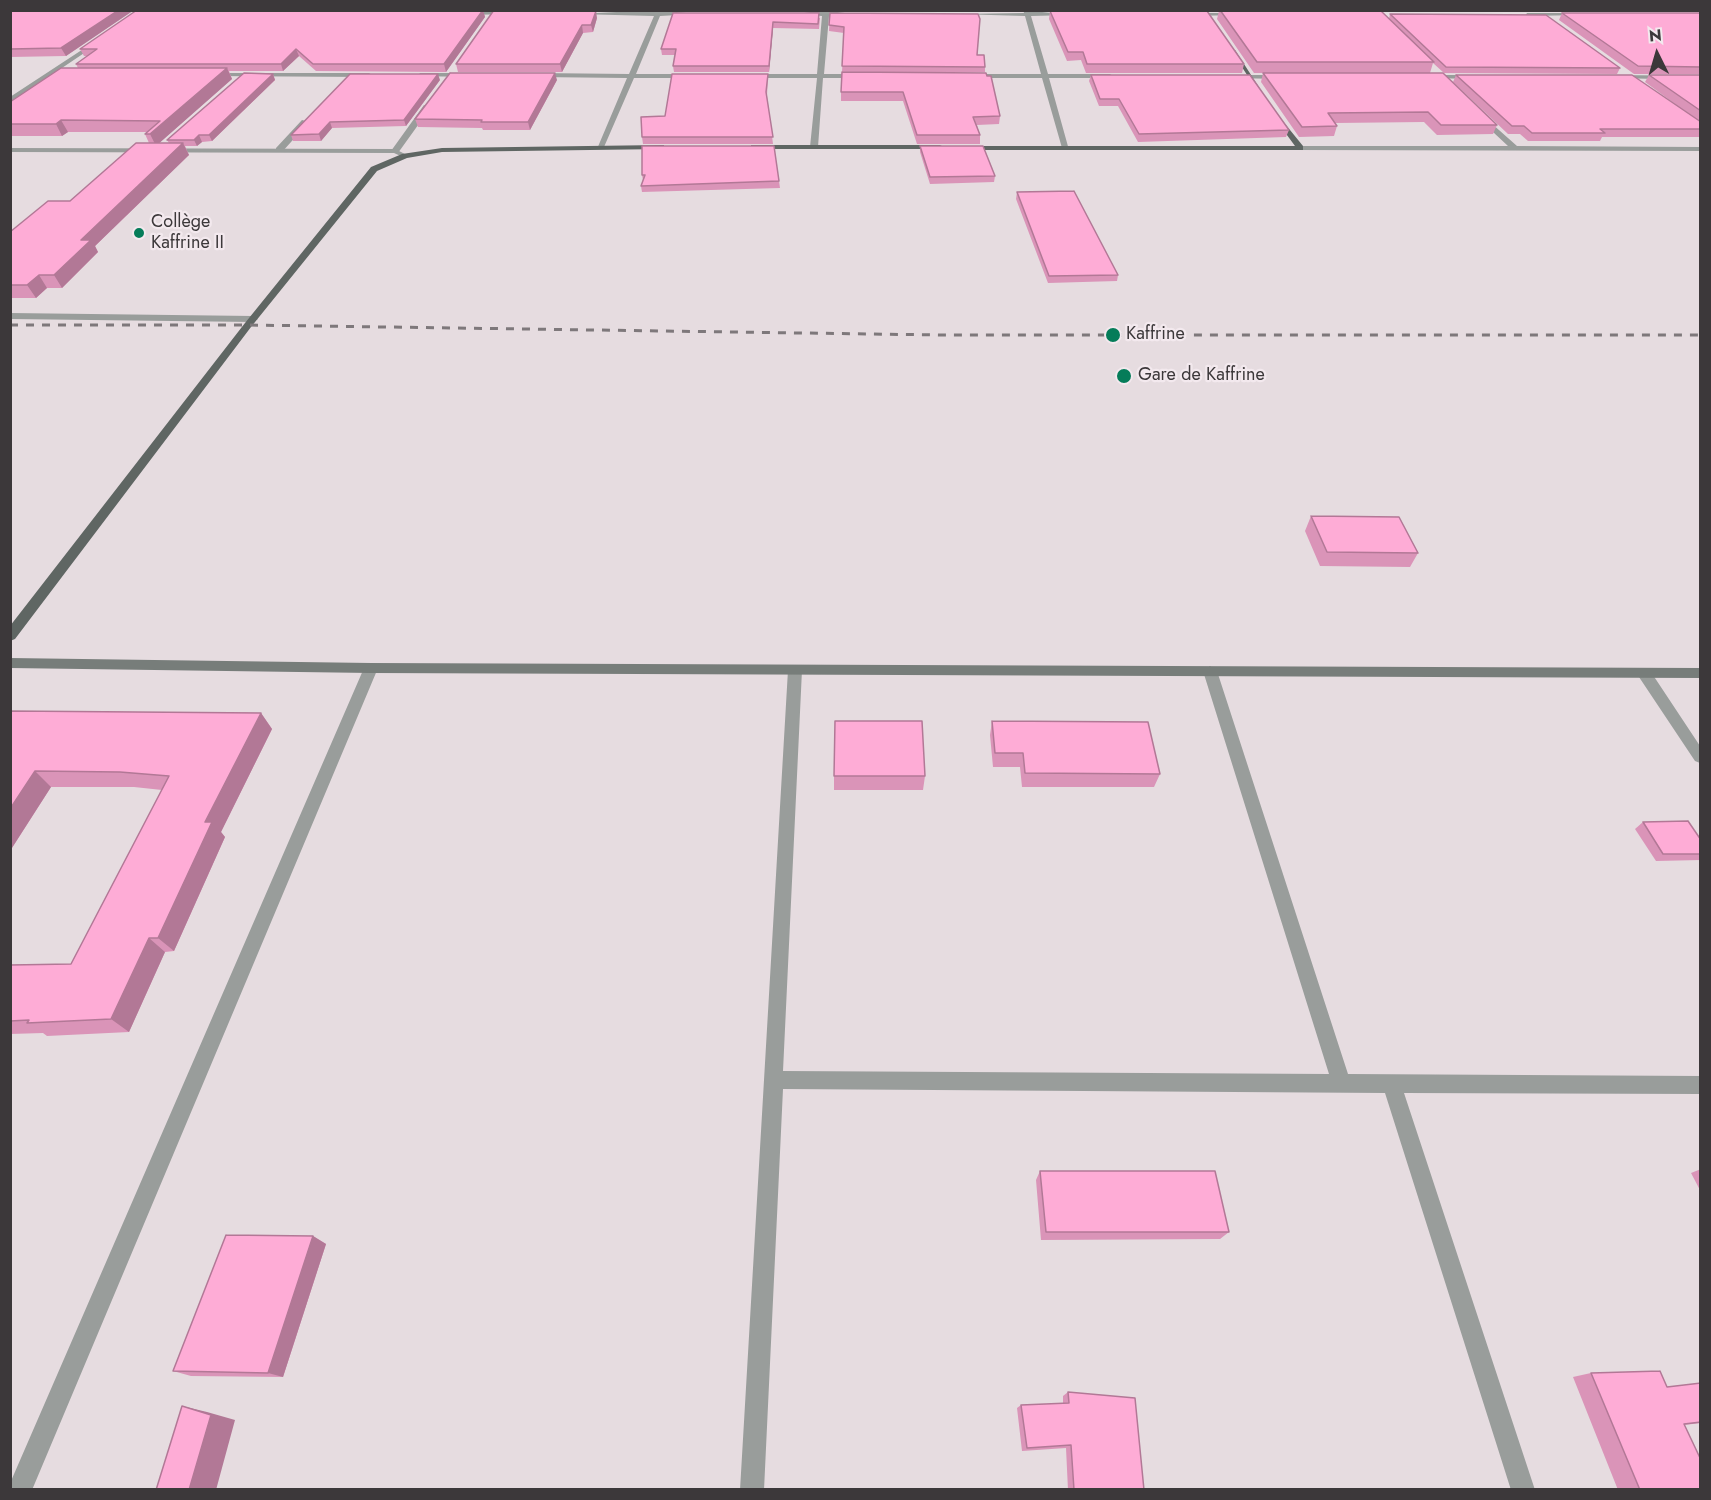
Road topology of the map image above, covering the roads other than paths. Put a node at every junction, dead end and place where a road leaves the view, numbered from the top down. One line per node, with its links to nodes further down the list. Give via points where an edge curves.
1 (1538, 10): 18 (street)
2 (495, 12): 7 (street); 8 (street); 20 (street)
3 (659, 12): 9 (street); 10 (street); 38 (street)
4 (826, 12): 11 (street); 12 (street); 41 (street)
5 (1026, 13): 13 (street); 14 (street); 44 (street)
6 (1206, 13): 15 (street); 16 (street); 22 (main road)
7 (458, 14)
8 (517, 14)
9 (576, 14)
10 (703, 14)
11 (793, 14)
12 (862, 14)
13 (956, 14)
14 (1072, 15)
15 (1185, 15)
16 (1242, 15)
17 (1521, 15): 18 (street)
18 (1545, 15): 19 (street); 21 (street)
19 (1593, 15)
20 (487, 22)
21 (1555, 22)
22 (1214, 24)
23 (103, 38): 28 (street)
24 (1226, 41): 47 (main road)
25 (456, 66): 35 (street)
26 (1433, 69): 50 (street)
27 (1622, 70): 53 (street)
28 (49, 75): 29 (street); 60 (street)
29 (61, 75)
30 (199, 75): 31 (street)
31 (245, 75): 32 (street); 55 (street)
32 (350, 75): 33 (street); 56 (street)
33 (383, 75)
34 (416, 75): 35 (street)
35 (449, 75): 36 (street); 58 (street)
36 (472, 75)
37 (529, 75): 38 (street)
38 (631, 76): 39 (street); 65 (street)
39 (702, 76)
40 (738, 76): 41 (street)
41 (820, 76): 42 (street); 68 (street)
42 (868, 76)
43 (962, 76): 44 (street)
44 (1045, 76): 45 (street); 69 (street)
45 (1114, 76)
46 (1228, 77): 47 (street)
47 (1250, 77): 48 (street); 70 (main road)
48 (1286, 77)
49 (1417, 77): 50 (street)
50 (1441, 77): 51 (street); 59 (street)
51 (1488, 77)
52 (1607, 77): 53 (street)
53 (1631, 77): 54 (street); 57 (street)
54 (1701, 78)
55 (237, 82)
56 (342, 83)
57 (1640, 84)
58 (443, 85)
59 (1449, 85)
60 (10, 101)
61 (429, 104): 76 (street)
62 (1474, 109): 71 (street)
63 (310, 117): 75 (street)
64 (168, 142): 74 (street)
65 (600, 147): 66 (main road); 77 (main road, via 442,150)
66 (671, 147)
67 (742, 147): 68 (main road)
68 (814, 147): 69 (main road)
69 (1066, 148): 70 (main road)
70 (1300, 148): 71 (street)
71 (1515, 149): 72 (street)
72 (1701, 149)
73 (10, 150): 74 (street)
74 (160, 150): 75 (street)
75 (279, 150): 76 (street)
76 (395, 151): 77 (street)
77 (405, 156): 79 (main road, via 374,169)
78 (10, 316): 79 (street)
79 (253, 319): 80 (main road)
80 (10, 636)
81 (10, 663): 82 (main road)
82 (371, 668): 83 (main road); 92 (street)
83 (795, 670): 84 (main road); 88 (street)
84 (1210, 671): 85 (main road); 89 (street)
85 (1644, 673): 86 (main road); 87 (street)
86 (1701, 673)
87 (1701, 757)
88 (774, 1080): 89 (street); 93 (street)
89 (1341, 1083): 90 (street)
90 (1391, 1083): 91 (street); 94 (street)
91 (1701, 1085)
92 (20, 1490)
93 (752, 1490)
94 (1523, 1490)

